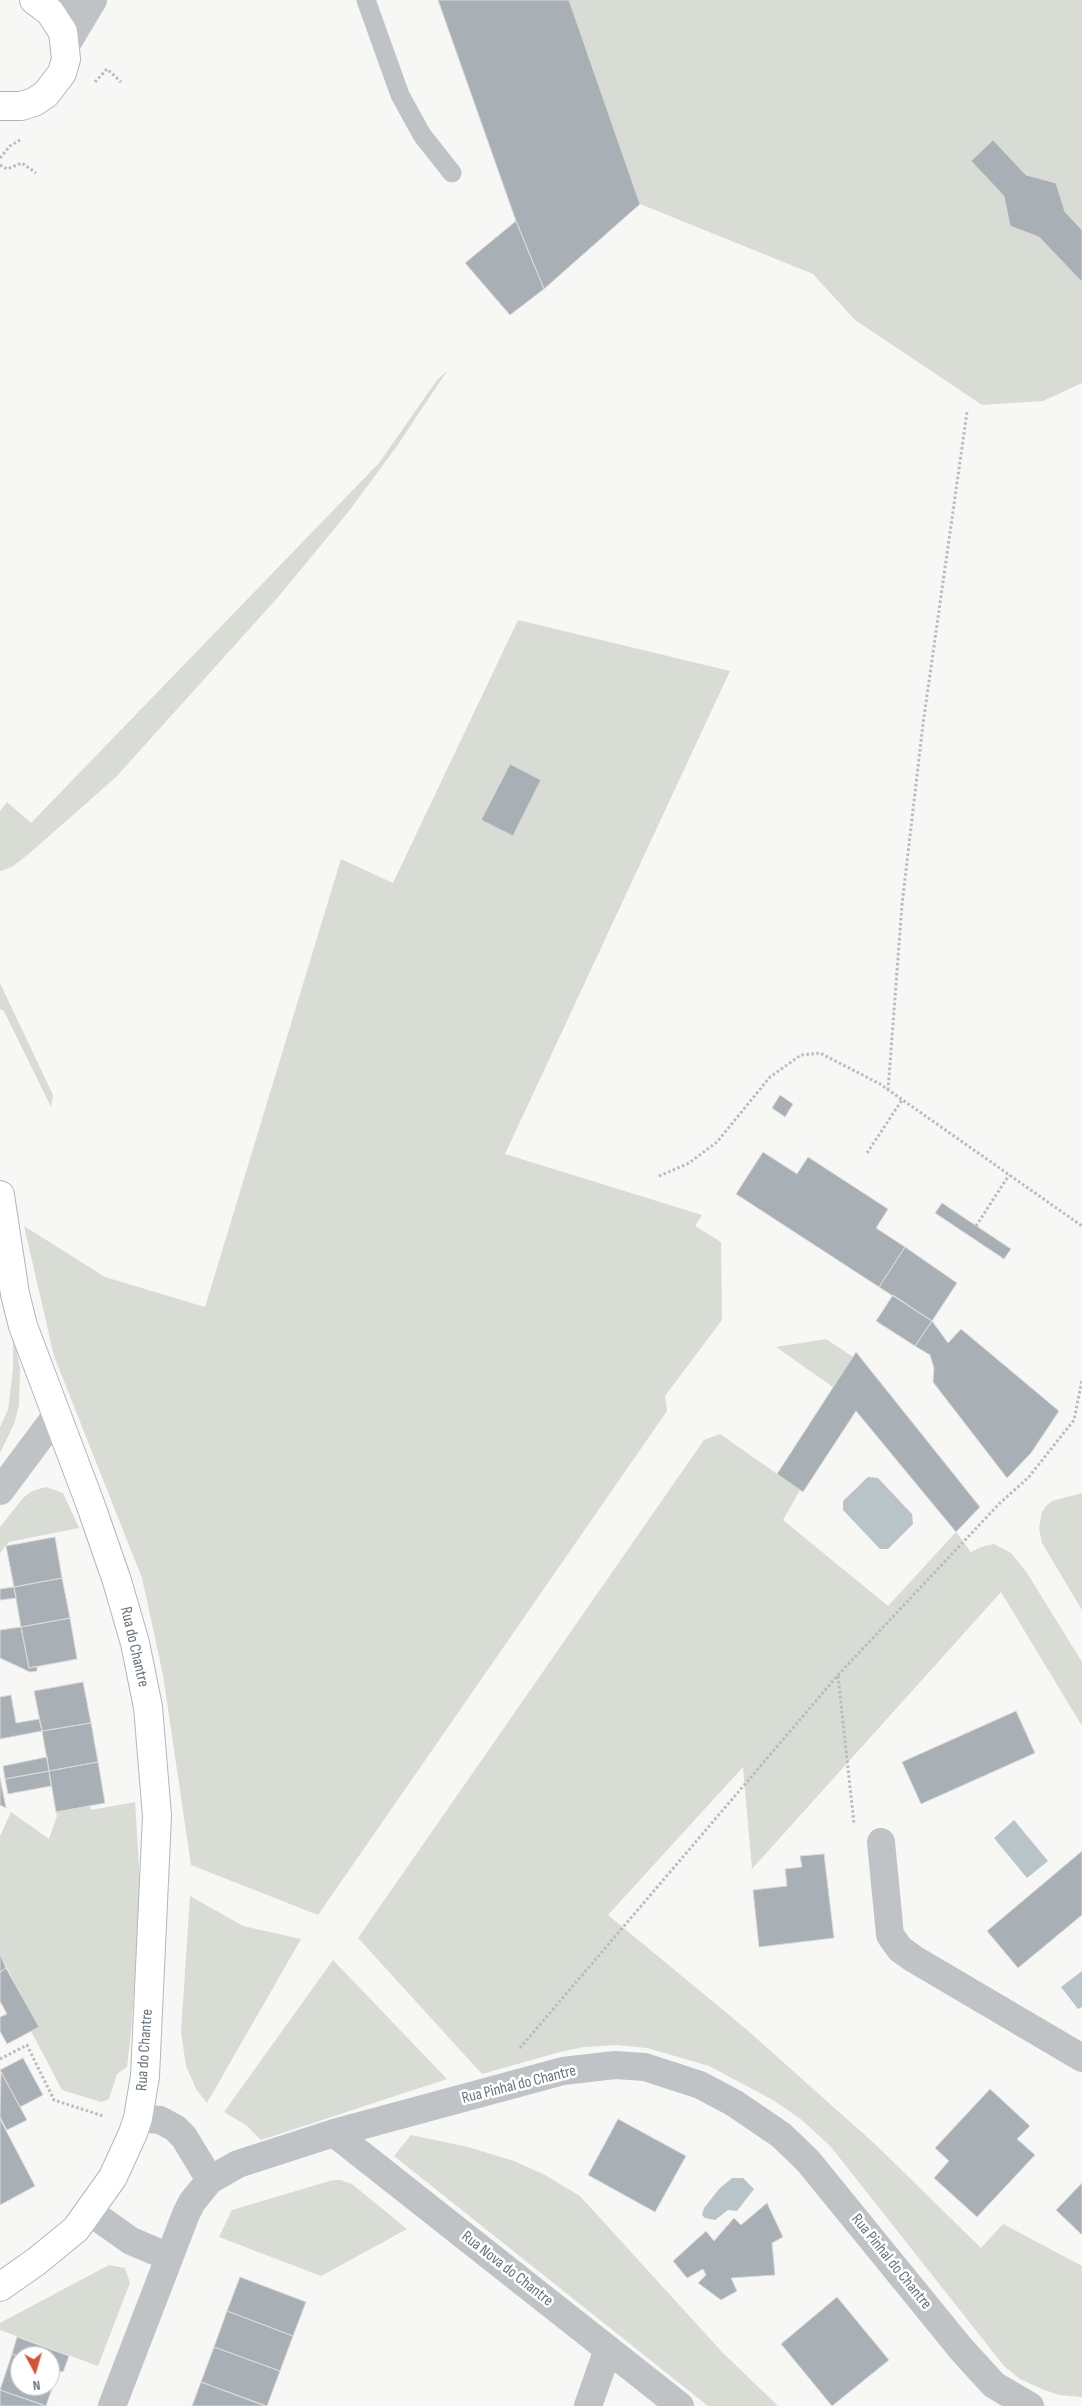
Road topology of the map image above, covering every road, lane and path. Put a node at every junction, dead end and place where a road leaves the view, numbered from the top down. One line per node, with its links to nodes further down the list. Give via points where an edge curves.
1 (77, 0): 4 (street)
2 (92, 0): 5 (street)
3 (366, 0): 13 (lane, via 400,95 422,136)
4 (37, 2): 5 (street, via 58,21)
5 (66, 45): 8 (street, via 62,73 50,89 34,102)
6 (97, 79): 7 (path, via 107,69)
7 (121, 82)
8 (2, 109)
9 (27, 138): 10 (path, via 10,146)
10 (0, 158)
11 (0, 166): 12 (path, via 7,169 22,162)
12 (36, 173)
13 (452, 173)
14 (967, 412): 15 (path, via 923,724 902,905)
15 (888, 1090): 16 (path); 19 (path, via 820,1053 801,1055 770,1077 717,1142 689,1163)
16 (902, 1100): 17 (path); 18 (path)
17 (867, 1153)
18 (1009, 1175): 21 (path); 22 (path)
19 (659, 1176)
20 (0, 1195): 24 (street, Rua do Chantre, via 15,1294)
21 (976, 1226)
22 (1082, 1226)
23 (1082, 1380): 26 (path, via 1074,1420 1028,1478 1000,1503)
24 (56, 1416): 25 (street); 32 (street, Rua do Chantre, via 118,1581 148,1707 156,1809 156,1874 145,2076)
25 (0, 1491)
26 (838, 1676): 27 (path, via 855,1833); 28 (path)
27 (881, 1842): 29 (street, via 890,1935 903,1952)
28 (519, 2049)
29 (1082, 2058)
30 (0, 2059): 31 (path, via 27,2045 54,2100)
31 (103, 2116)
32 (138, 2118): 34 (street, via 160,2120 175,2128); 35 (street, Rua do Chantre, via 122,2162)
33 (334, 2133): 34 (street, Rua Pinhal do Chantre, via 238,2164); 38 (street, Rua Nova do Chantre); 42 (street, Rua Pinhal do Chantre, via 563,2071 614,2065 645,2067 700,2085 734,2103 781,2135 820,2175 994,2385)
34 (210, 2180): 36 (street, Rua Pinhal do Chantre, via 192,2202)
35 (90, 2212): 36 (street, via 131,2241); 37 (street, Rua do Chantre, via 67,2237)
36 (169, 2257): 39 (street)
37 (0, 2287)
38 (608, 2349): 40 (street); 41 (street, Rua Nova do Chantre)
39 (112, 2406)
40 (588, 2406)
41 (680, 2406)
42 (1030, 2406)

